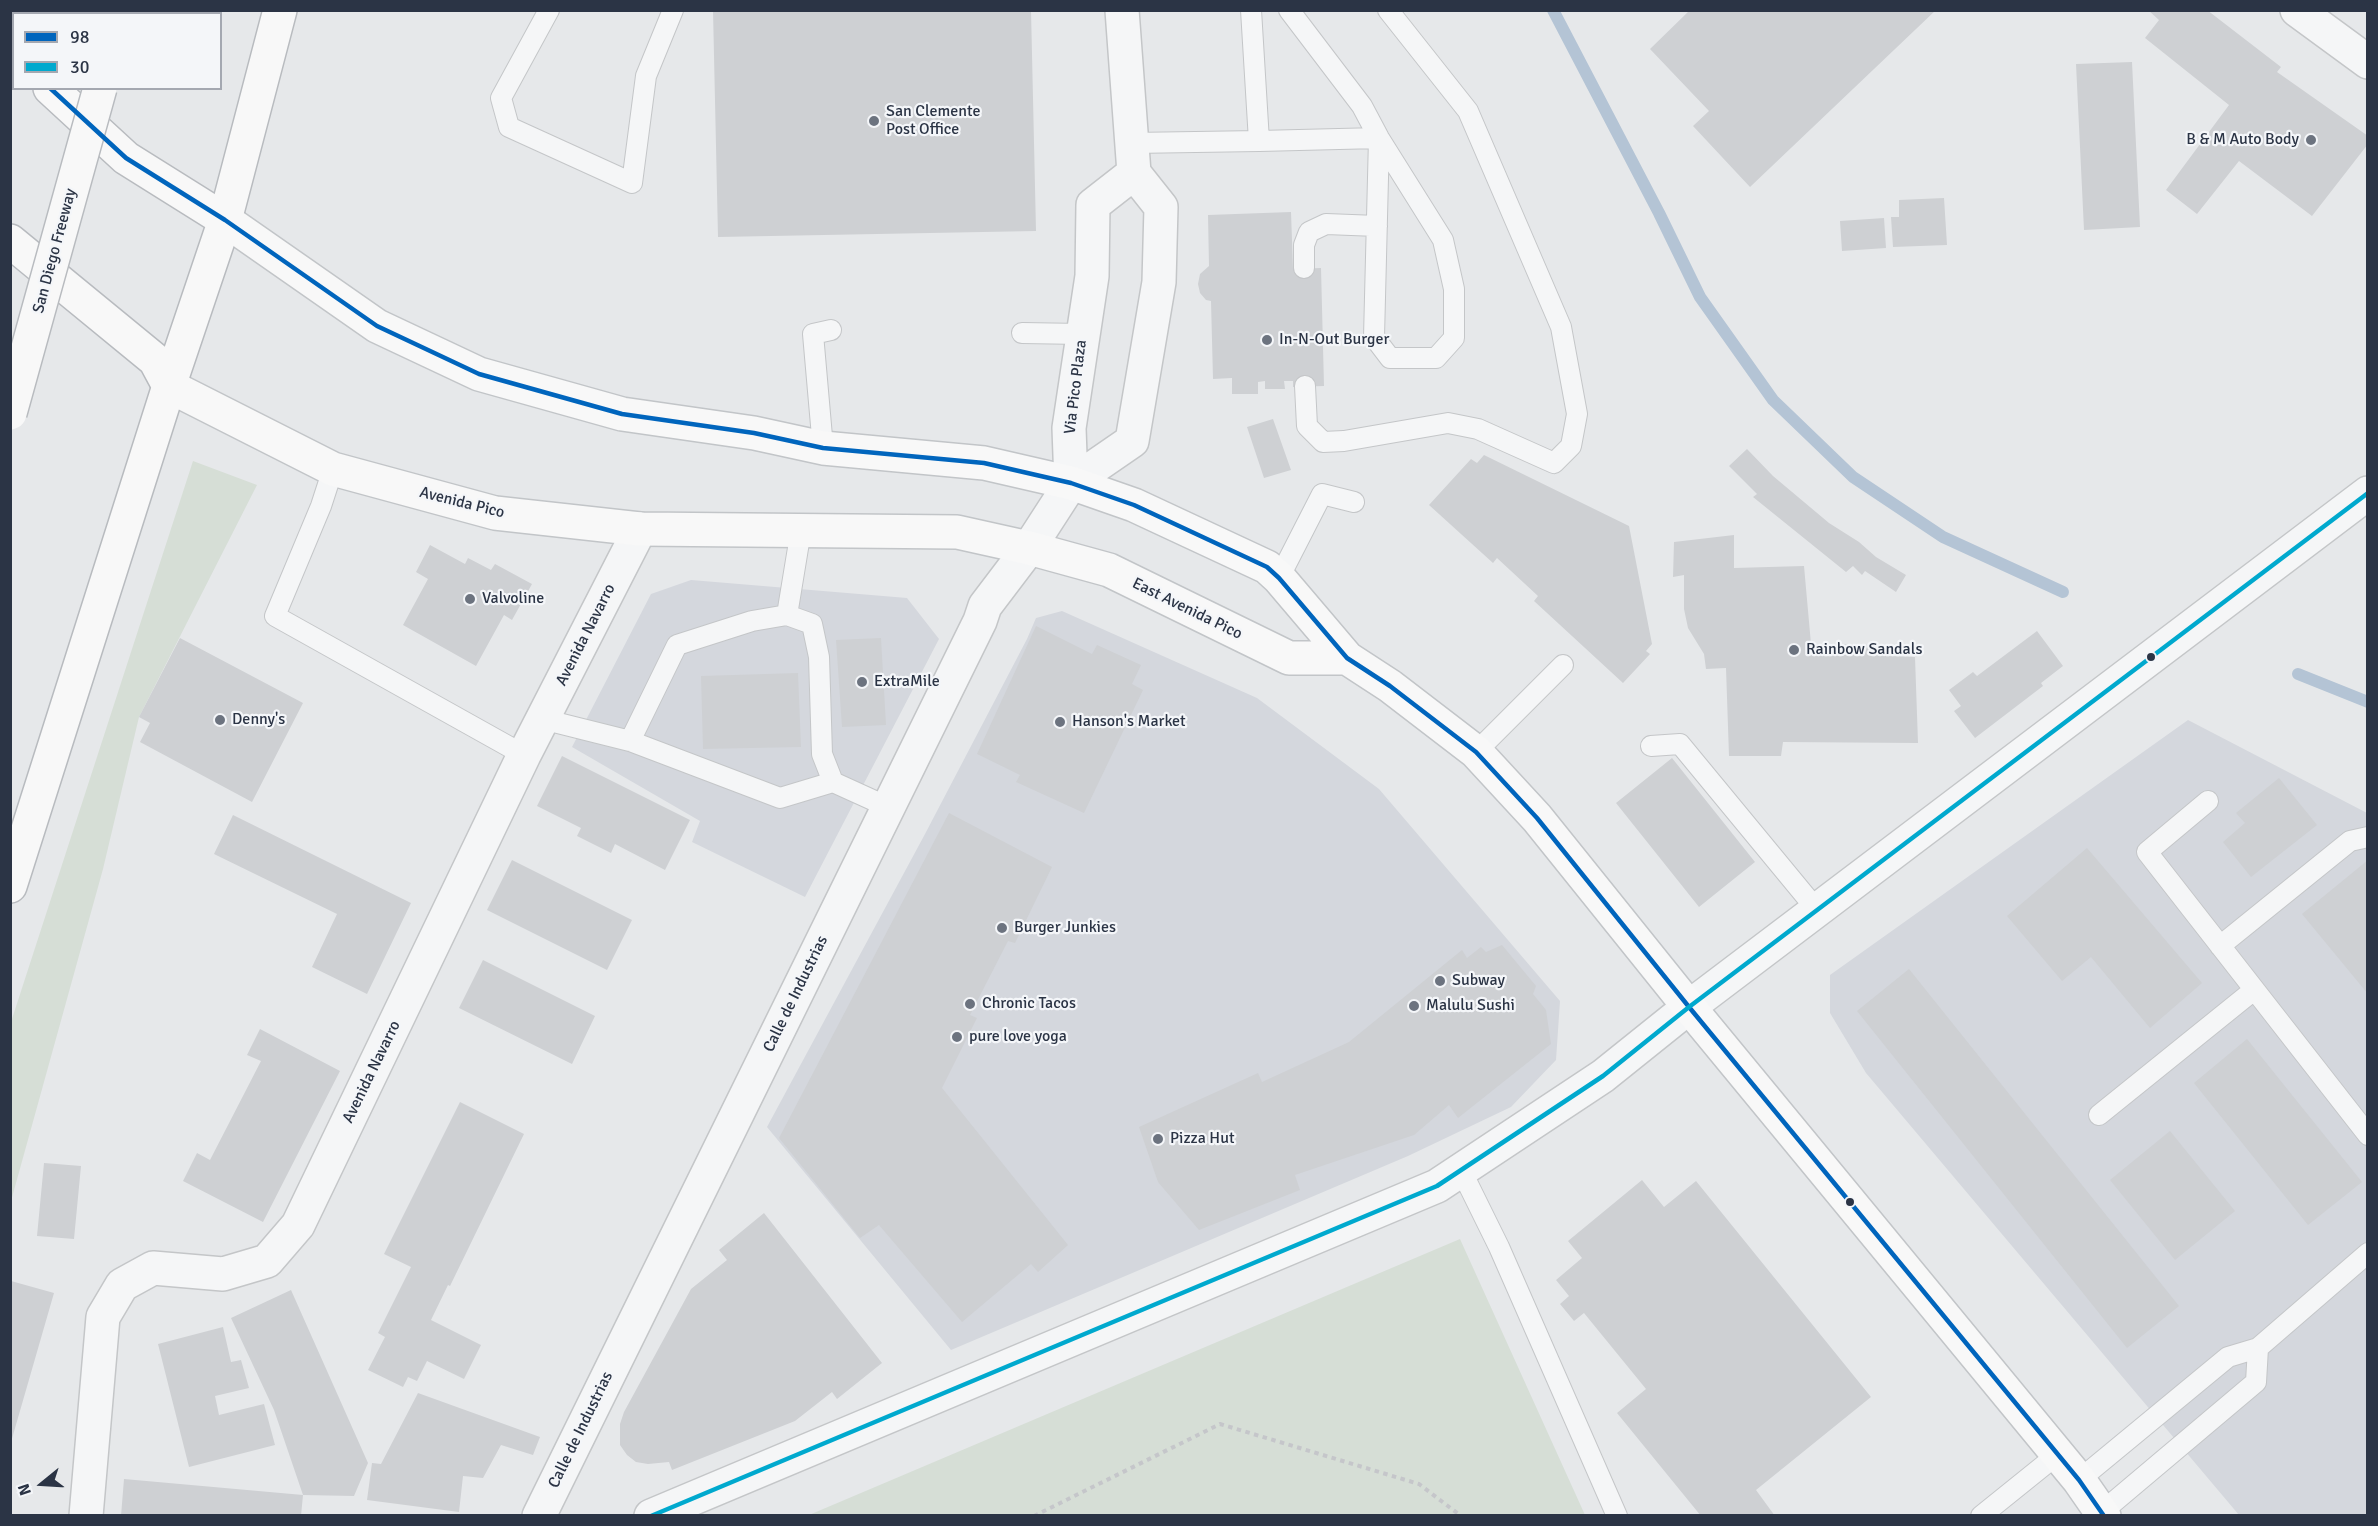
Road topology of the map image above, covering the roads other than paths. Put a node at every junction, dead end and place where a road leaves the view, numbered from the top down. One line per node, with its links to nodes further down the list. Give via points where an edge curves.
1 (280, 10): 15 (main road)
2 (549, 10): 3 (lane, via 501,98 509,127 632,183 646,76)
3 (673, 10)
4 (1122, 10): 14 (street)
5 (1251, 10): 13 (lane)
6 (1289, 10): 12 (lane, via 1362,106)
7 (1388, 10): 23 (lane, via 1468,111 1561,327 1577,414 1571,446 1554,463 1478,429 1448,423 1323,442 1307,426)
8 (2298, 10): 9 (street)
9 (2367, 62)
10 (52, 90): 15 (main road, via 126,158)
11 (99, 90): 24 (main road, San Diego Freeway, bridge)
12 (1379, 138): 13 (lane); 16 (lane); 16 (lane, via 1443,240 1454,289 1455,338 1436,358 1390,358 1374,337)
13 (1259, 141): 14 (lane)
14 (1133, 158): 21 (street, Via Pico Plaza, via 1093,205 1092,276); 27 (street, via 1161,207 1159,282 1132,441)
15 (225, 220): 22 (main road); 25 (main road, via 377,326 479,374 622,414 754,433)
16 (1377, 226): 18 (lane, via 1326,224 1309,232 1304,245)
17 (10, 241): 22 (main road, via 155,360)
18 (1304, 268)
19 (831, 330): 25 (lane, via 813,334)
20 (1022, 333): 21 (lane)
21 (1082, 334): 27 (street, Via Pico Plaza, via 1069,428)
22 (169, 386): 26 (main road, Avenida Pico); 46 (main road)
23 (1305, 386)
24 (10, 413)
25 (823, 448): 27 (main road, via 984,463)
26 (333, 470): 30 (main road, Avenida Pico, via 495,513); 41 (lane, via 275,616)
27 (1071, 483): 32 (street, Calle de Industrias); 33 (main road, via 1134,505 1267,567)
28 (2367, 493): 47 (street)
29 (1354, 502): 33 (lane, via 1322,494)
30 (640, 529): 31 (main road, Avenida Pico); 37 (street, Avenida Navarro)
31 (801, 530): 32 (main road, Avenida Pico, via 957,532); 34 (lane)
32 (1029, 548): 35 (main road, East Avenida Pico, via 1108,570 1289,658); 44 (street, Calle de Industrias, via 985,606)
33 (1280, 578): 35 (main road)
34 (787, 615): 38 (lane, via 752,621 677,645); 42 (lane, via 812,624 819,657 822,754)
35 (1347, 657): 40 (main road)
36 (1563, 665): 40 (lane)
37 (542, 719): 38 (lane); 41 (street, Avenida Navarro)
38 (630, 741): 42 (lane, via 780,798)
39 (1651, 746): 47 (lane, via 1680,744)
40 (1476, 752): 50 (main road, via 1537,818)
41 (524, 755): 59 (street, Avenida Navarro, via 298,1226 267,1261 223,1274 153,1268 122,1284 103,1317)
42 (832, 782): 44 (lane)
43 (2208, 801): 48 (lane, via 2147,852)
44 (888, 807): 60 (street, Calle de Industrias)
45 (2367, 837): 48 (lane, via 2350,841)
46 (10, 886)
47 (1817, 910): 50 (street)
48 (2220, 946): 49 (lane)
49 (2254, 990): 51 (lane); 52 (lane)
50 (1689, 1007): 53 (street, via 1603,1076); 56 (main road)
51 (2099, 1115)
52 (2367, 1135)
53 (1461, 1170): 61 (street, via 1437,1186); 62 (lane)
54 (2367, 1253): 55 (lane)
55 (2258, 1348): 57 (lane, via 2228,1357); 58 (lane, via 2256,1382)
56 (2058, 1454): 57 (main road); 63 (lane)
57 (2079, 1479): 58 (main road)
58 (2107, 1514)
59 (86, 1515)
60 (539, 1515)
61 (651, 1515)
62 (1617, 1515)
63 (1980, 1515)

